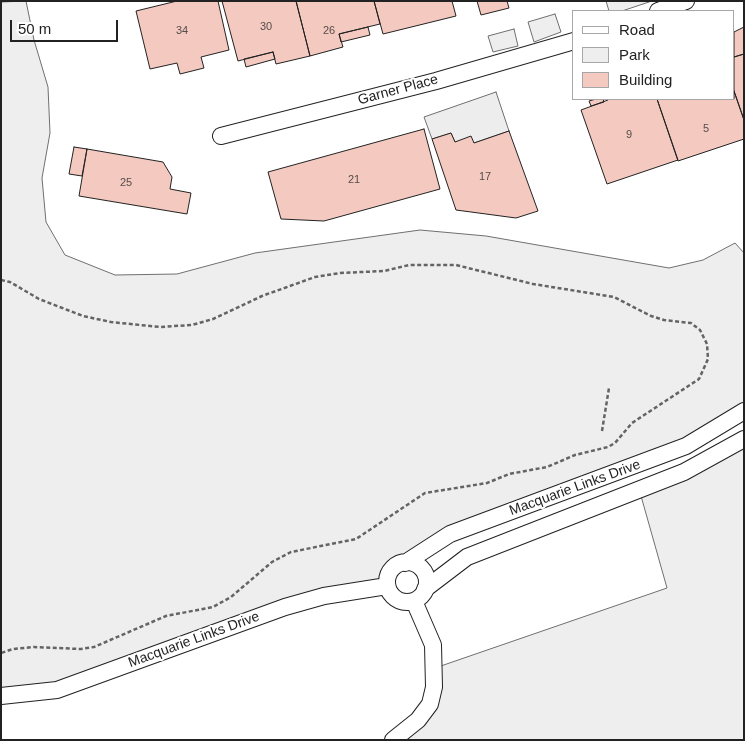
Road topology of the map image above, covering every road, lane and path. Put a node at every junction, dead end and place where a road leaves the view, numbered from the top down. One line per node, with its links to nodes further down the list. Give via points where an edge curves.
1 (686, 1): 2 (street)
2 (661, 10)
3 (572, 42): 4 (street, Garner Place)
4 (221, 136)
5 (1, 280): 13 (path, via 82,316 160,327 213,320 262,296 315,277 384,271 409,265 456,265 533,284 614,298 651,316 691,322 700,330 707,344 708,359 699,380 632,423 608,447 487,483 425,493 356,539 291,552 272,562 231,597 213,607 166,616 94,646 34,647)
6 (609, 388): 8 (path)
7 (744, 411): 10 (street, Macquarie Links Drive, via 686,446 450,534)
8 (602, 431)
9 (744, 439): 12 (street, Macquarie Links Drive, via 684,472 481,550 446,571)
10 (405, 563): 11 (street, via 392,569); 12 (street, via 416,565 424,572 426,578)
11 (387, 586): 12 (street, via 397,599); 14 (street, Macquarie Links Drive, via 324,596 285,607 58,690)
12 (419, 595): 15 (street, via 433,645 434,687 430,704 418,720)
13 (1, 653)
14 (1, 696)
15 (393, 740)

